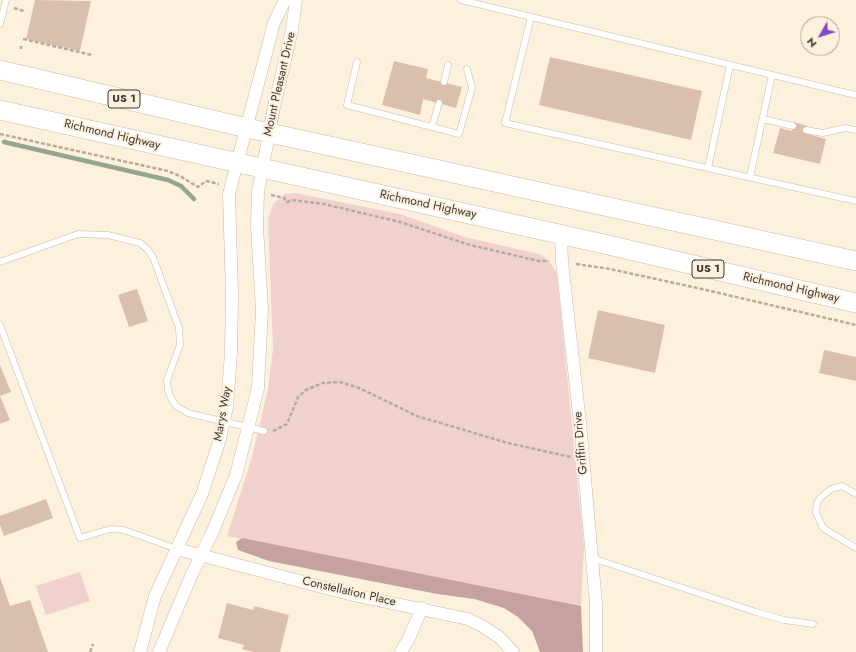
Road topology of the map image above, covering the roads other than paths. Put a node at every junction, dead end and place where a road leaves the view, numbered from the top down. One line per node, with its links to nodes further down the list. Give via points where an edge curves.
1 (6, 0): 6 (lane)
2 (285, 0): 20 (street, Mount Pleasant Drive, via 274,23)
3 (296, 0): 23 (street, Mount Pleasant Drive, via 292,30)
4 (461, 0): 5 (lane)
5 (531, 17): 9 (lane); 26 (lane, via 505,123)
6 (0, 24)
7 (357, 62): 19 (lane, via 347,105)
8 (448, 65): 13 (lane)
9 (730, 65): 12 (lane); 26 (lane)
10 (468, 69): 19 (lane, via 472,88 459,134)
11 (0, 70): 20 (main road, US 1)
12 (772, 75): 14 (lane); 17 (lane)
13 (444, 82)
14 (856, 95)
15 (439, 103): 19 (lane)
16 (0, 110): 24 (main road, Richmond Highway / US 1)
17 (763, 119): 18 (lane); 27 (lane)
18 (793, 126)
19 (432, 127)
20 (247, 128): 23 (main road, US 1); 24 (street, Mount Pleasant Drive)
21 (806, 130): 22 (lane, via 823,133 845,128)
22 (856, 130)
23 (269, 133): 25 (street, Mount Pleasant Drive); 30 (main road, US 1)
24 (236, 163): 25 (main road, Richmond Highway / US 1); 34 (street, Marys Way, via 228,209 232,294 231,352 227,407)
25 (261, 168): 29 (main road, Richmond Highway / US 1); 35 (street, via 257,227 262,309 260,367 258,388)
26 (708, 168): 27 (lane)
27 (750, 177): 28 (lane)
28 (856, 201)
29 (561, 235): 32 (main road, Richmond Highway / US 1); 41 (street, Griffin Drive)
30 (856, 261)
31 (0, 262): 34 (lane, via 78,234 108,235 140,243 153,257 179,328 180,345 167,380 171,398 176,406 188,413)
32 (856, 303)
33 (0, 325): 39 (lane, via 80,538 110,529 124,530)
34 (223, 422): 35 (lane); 39 (street, Marys Way, via 202,494)
35 (248, 428): 36 (lane); 40 (street, via 236,475)
36 (264, 431)
37 (856, 494): 38 (lane, via 842,486 831,489 820,498 816,513 823,528)
38 (856, 548)
39 (176, 549): 40 (street, Constellation Place); 44 (street, Marys Way, via 155,596)
40 (201, 556): 42 (street, Constellation Place, via 353,595); 45 (street)
41 (592, 558): 43 (lane, via 756,612 784,620); 48 (street, Griffin Drive, via 596,604)
42 (422, 608): 46 (street); 47 (street, Constellation Place, via 468,618 499,637)
43 (814, 624)
44 (140, 652)
45 (159, 652)
46 (401, 652)
47 (513, 652)
48 (596, 652)

